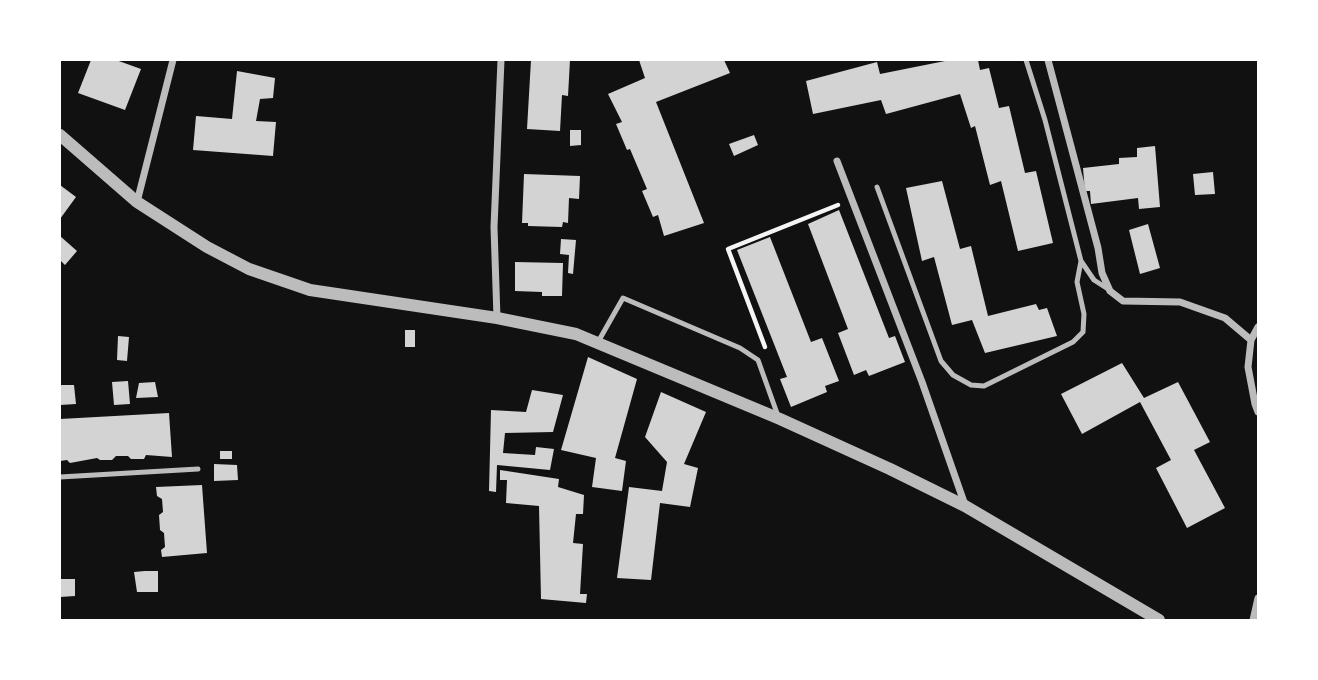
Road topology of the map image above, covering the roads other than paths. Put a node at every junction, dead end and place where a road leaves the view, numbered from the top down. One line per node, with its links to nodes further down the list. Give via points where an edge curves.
1 (173, 60): 8 (street)
2 (501, 60): 11 (street, via 494,227)
3 (1026, 60): 9 (lane)
4 (1048, 60): 10 (street)
5 (60, 135): 8 (street)
6 (837, 161): 19 (street)
7 (877, 187): 9 (lane, via 941,361 971,385 984,386 1073,342 1083,332 1077,282)
8 (137, 202): 11 (street, via 249,269 310,290)
9 (1081, 261): 10 (lane, via 1094,280)
10 (1110, 291): 13 (street, via 1123,301 1180,302 1225,318)
11 (497, 318): 14 (street)
12 (1258, 327): 13 (street)
13 (1251, 340): 15 (street, via 1248,367)
14 (597, 342): 16 (street); 16 (lane, via 623,298 758,360)
15 (1258, 412)
16 (779, 419): 19 (street)
17 (198, 469): 18 (lane)
18 (60, 477)
19 (965, 506): 21 (street)
20 (1258, 598): 22 (street)
21 (1159, 621)
22 (1253, 621)

